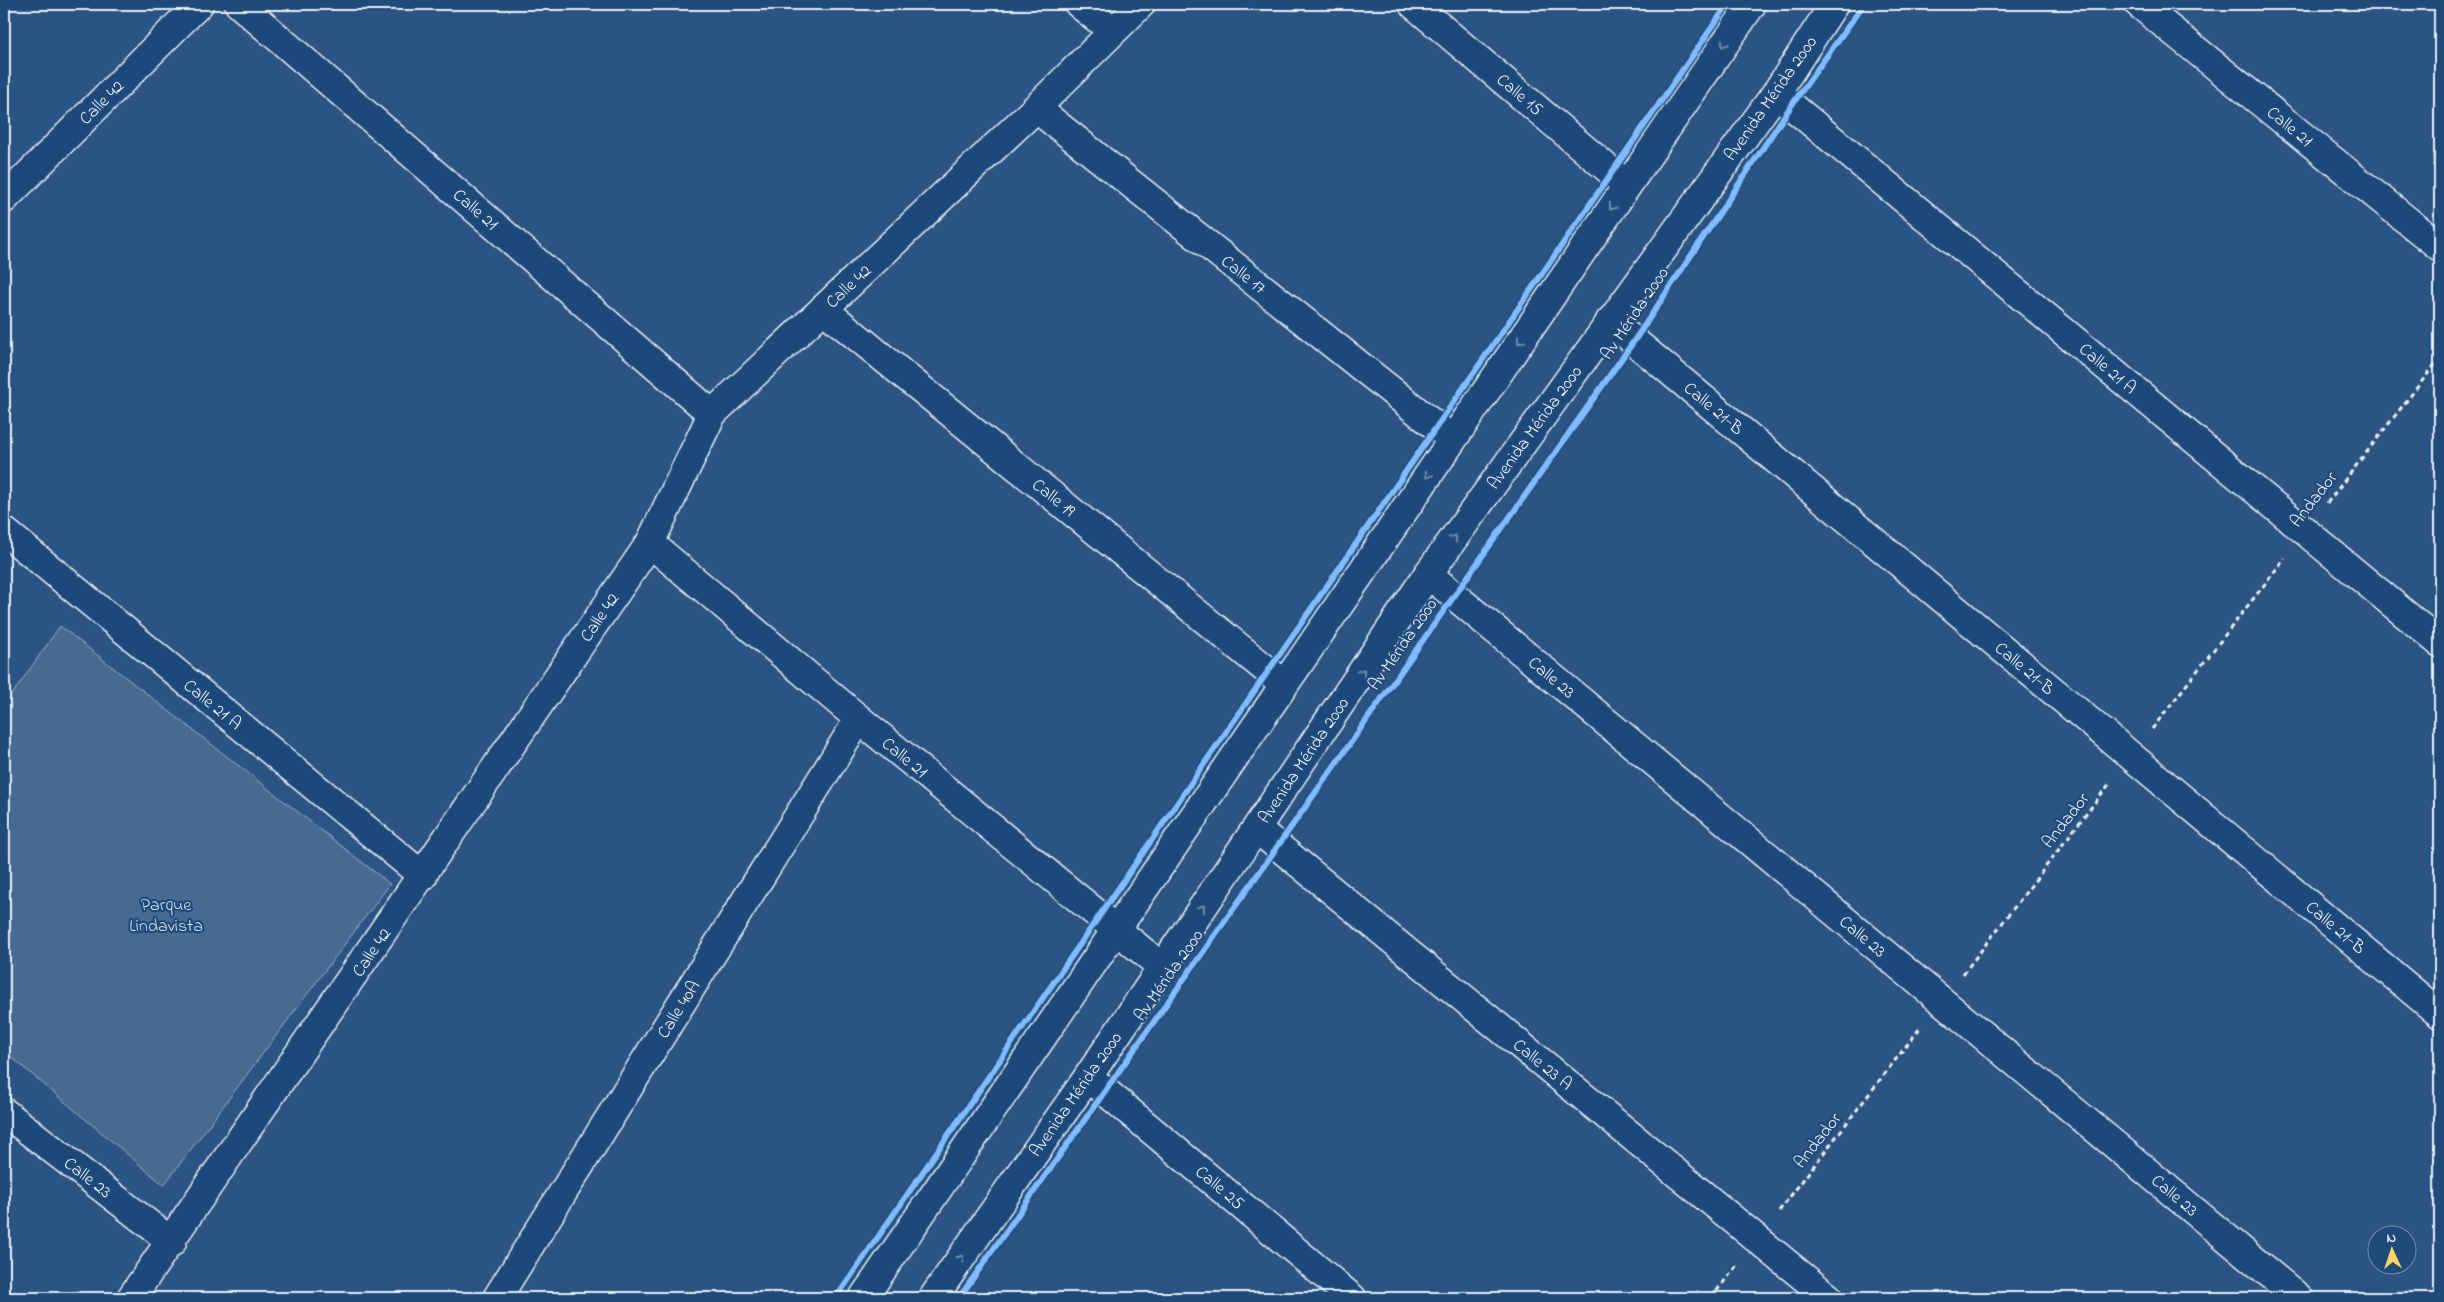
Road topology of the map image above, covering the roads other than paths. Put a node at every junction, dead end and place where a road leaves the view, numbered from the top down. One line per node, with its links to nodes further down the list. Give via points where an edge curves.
1 (199, 4): 13 (street, Calle 42)
2 (239, 4): 17 (street, Calle 21)
3 (1080, 4): 9 (street)
4 (1141, 4): 9 (street, Calle 42)
5 (1413, 4): 12 (street, Calle 15)
6 (1752, 4): 12 (street, one-way to 12)
7 (1834, 4): 10 (street, Avenida Mérida 2000)
8 (2139, 4): 14 (street, Calle 21)
9 (1113, 31): 11 (street, Calle 42)
10 (1776, 93): 16 (street, Avenida Mérida 2000); 22 (street, Calle 21 A)
11 (1036, 108): 15 (street, Calle 42); 18 (street, Calle 17)
12 (1627, 185): 18 (street, one-way to 18)
13 (4, 199)
14 (2440, 247)
15 (823, 310): 17 (street, Calle 42); 23 (street, Calle 19)
16 (1610, 321): 21 (street, Avenida Mérida 2000, one-way to 16); 29 (street, Calle 21-B)
17 (712, 414): 20 (street, Calle 42)
18 (1452, 439): 23 (street, one-way to 23)
19 (4, 532): 26 (street, Calle 21 A)
20 (650, 543): 24 (street, Calle 21); 26 (street, Calle 42)
21 (1428, 574): 25 (street, Avenida Mérida 2000, one-way to 21); 39 (street, Calle 23)
22 (2440, 643)
23 (1284, 684): 27 (street)
24 (859, 719): 27 (street, Calle 21); 34 (street, Calle 40A)
25 (1257, 830): 28 (street, Avenida Mérida 2000, one-way to 25); 38 (street, Calle 23 A)
26 (422, 876): 32 (street, Calle 42)
27 (1116, 928): 28 (street, Calle 21); 35 (street)
28 (1162, 967): 30 (street, Avenida Mérida 2000)
29 (2440, 1014)
30 (1088, 1077): 36 (street, Avenida Mérida 2000, one-way to 30); 37 (street, Calle 25)
31 (4, 1112): 32 (street, Calle 23)
32 (172, 1242): 33 (street, Calle 42)
33 (131, 1298)
34 (497, 1298)
35 (863, 1298)
36 (933, 1298)
37 (1352, 1298)
38 (1829, 1298)
39 (2299, 1298)

